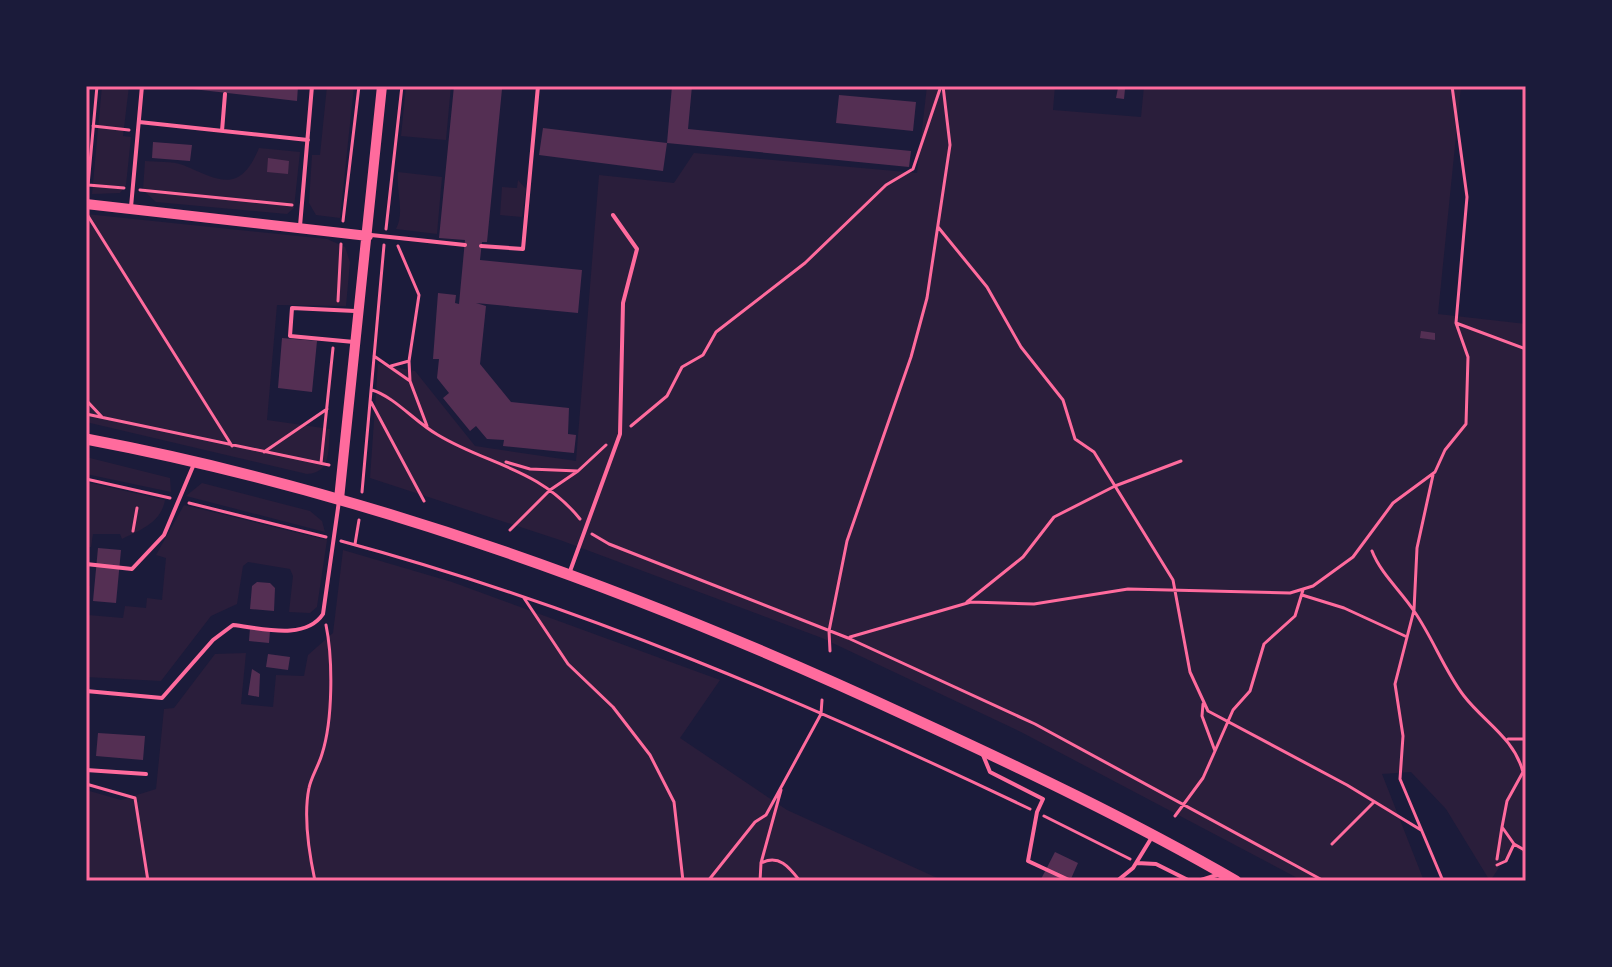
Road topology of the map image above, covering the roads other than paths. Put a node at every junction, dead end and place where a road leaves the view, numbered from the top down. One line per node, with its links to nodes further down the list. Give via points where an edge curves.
1 (142, 86): 6 (lane)
2 (312, 86): 8 (lane)
3 (382, 86): 13 (street)
4 (538, 86): 15 (lane, via 523,249)
5 (225, 94): 7 (lane)
6 (139, 122): 7 (lane); 10 (lane)
7 (222, 131): 8 (lane)
8 (308, 140): 12 (lane)
9 (86, 204): 10 (street)
10 (131, 209): 12 (street)
11 (613, 215): 22 (lane, via 637,249 623,303 620,434)
12 (300, 228): 13 (street)
13 (368, 235): 14 (lane); 16 (street)
14 (465, 245)
15 (481, 246)
16 (360, 311): 17 (street); 17 (lane, via 292,308 290,336)
17 (356, 342): 20 (street)
18 (91, 440): 19 (main road)
19 (194, 464): 20 (main road); 21 (lane, via 164,535 132,569)
20 (339, 499): 22 (main road); 23 (lane, via 323,614 317,623 296,631 233,625 162,698)
21 (86, 564)
22 (569, 574): 24 (main road, via 692,620)
23 (86, 691)
24 (981, 750): 27 (main road); 28 (lane, via 990,772)
25 (86, 770): 26 (lane)
26 (146, 774)
27 (1052, 784): 28 (lane); 29 (main road)
28 (1043, 799): 32 (lane, via 1028,861)
29 (1152, 836): 30 (lane); 31 (main road)
30 (1137, 863): 33 (lane); 34 (lane, via 1156,864)
31 (1220, 877): 35 (lane); 36 (main road)
32 (1071, 881)
33 (1117, 881)
34 (1190, 881)
35 (1198, 881)
36 (1236, 881)

